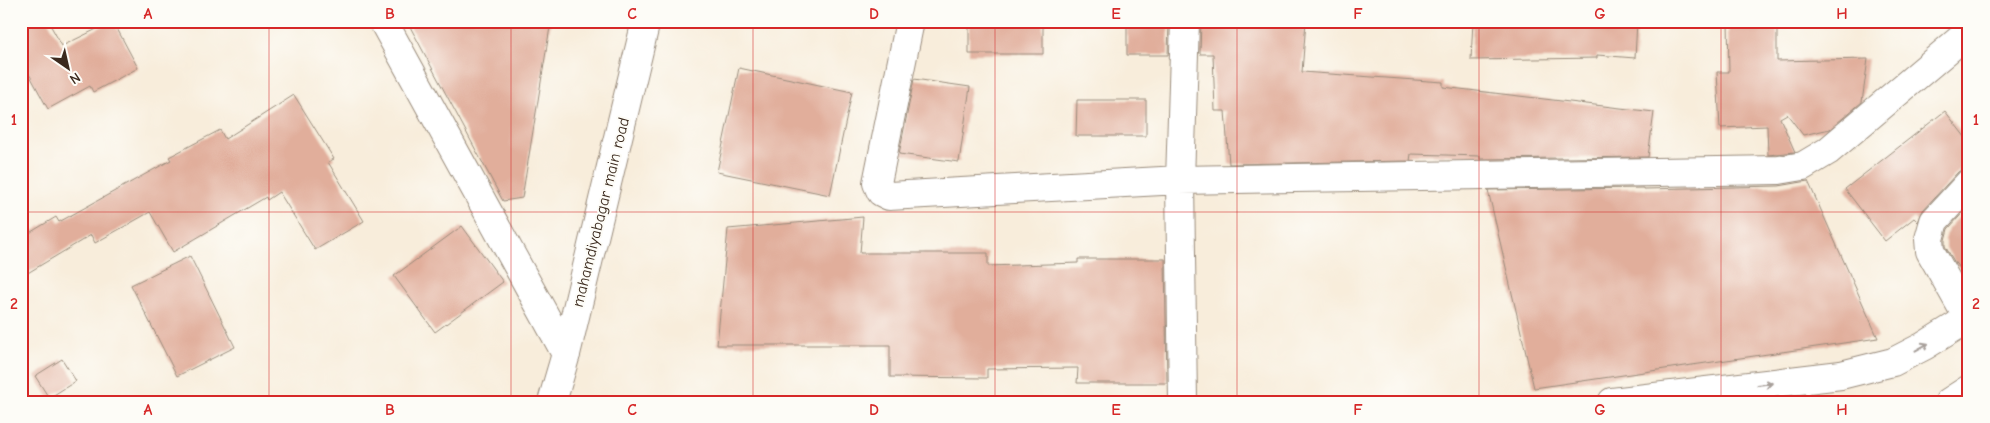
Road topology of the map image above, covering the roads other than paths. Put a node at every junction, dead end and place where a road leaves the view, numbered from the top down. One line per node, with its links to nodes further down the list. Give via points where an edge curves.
1 (383, 21): 9 (main road)
2 (646, 21): 9 (main road, mahamdiyabagar main road)
3 (910, 21): 6 (main road, via 877,184 880,192 889,196)
4 (1185, 21): 6 (main road)
5 (1968, 21): 6 (main road, via 1964,36 1828,151 1803,166 1769,170)
6 (1180, 180): 12 (main road)
7 (1969, 183): 8 (main road, via 1934,221 1929,239 1930,251)
8 (1968, 318): 13 (main road, one-way to 8, via 1841,376 1893,362)
9 (566, 354): 11 (main road, mahamdiyabagar main road)
10 (1969, 389): 14 (main road)
11 (552, 402)
12 (1183, 402)
13 (1612, 402)
14 (1948, 402)

